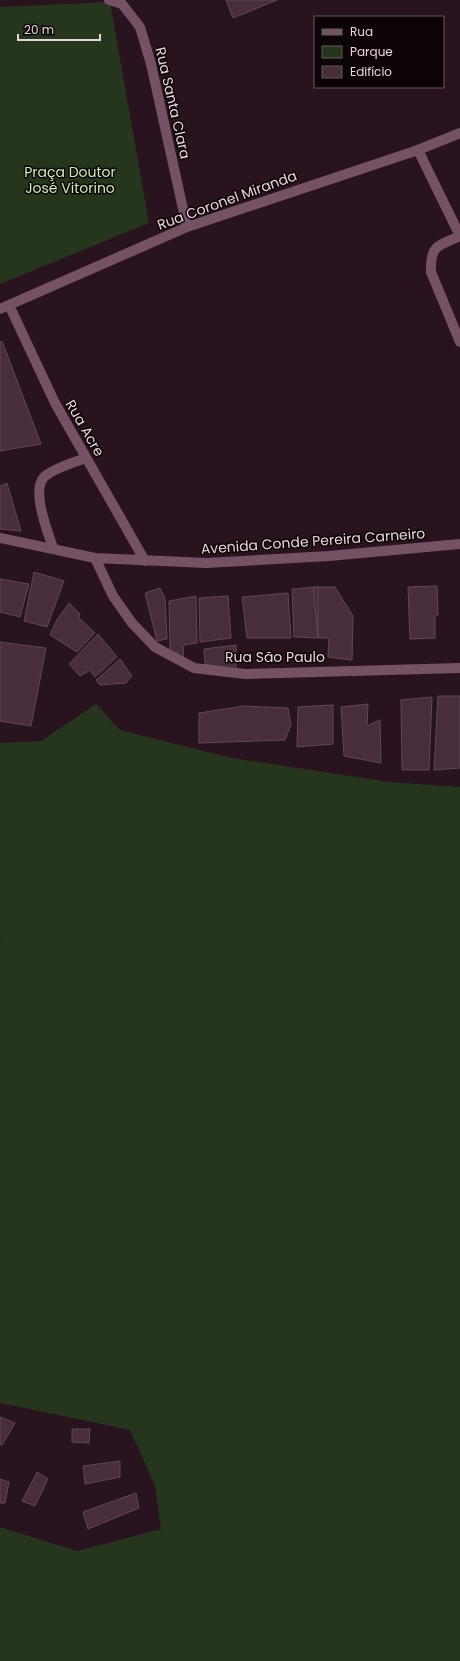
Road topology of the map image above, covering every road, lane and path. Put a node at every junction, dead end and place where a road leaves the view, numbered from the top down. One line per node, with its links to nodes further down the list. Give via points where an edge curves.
1 (109, 0): 4 (street, Rua Santa Clara, via 122,4 140,27 151,64)
2 (460, 133): 3 (street, Rua Coronel Miranda)
3 (418, 150): 4 (street, Rua Coronel Miranda); 5 (street)
4 (187, 227): 6 (street, Rua Coronel Miranda)
5 (460, 236): 7 (street, via 438,246 432,252 431,261 431,272)
6 (4, 307): 8 (street, Rua Acre)
7 (460, 342)
8 (86, 458): 11 (street, via 51,472 43,478 38,492); 13 (street, Rua Acre)
9 (0, 538): 11 (street, Avenida Conde Pereira Carneiro)
10 (460, 544): 13 (street, Avenida Conde Pereira Carneiro, via 243,562)
11 (53, 548): 12 (street, Avenida Conde Pereira Carneiro)
12 (95, 558): 13 (street, Avenida Conde Pereira Carneiro); 14 (street, Rua São Paulo, via 113,596 132,623 155,648 194,668 245,674)
13 (145, 561)
14 (460, 668)

